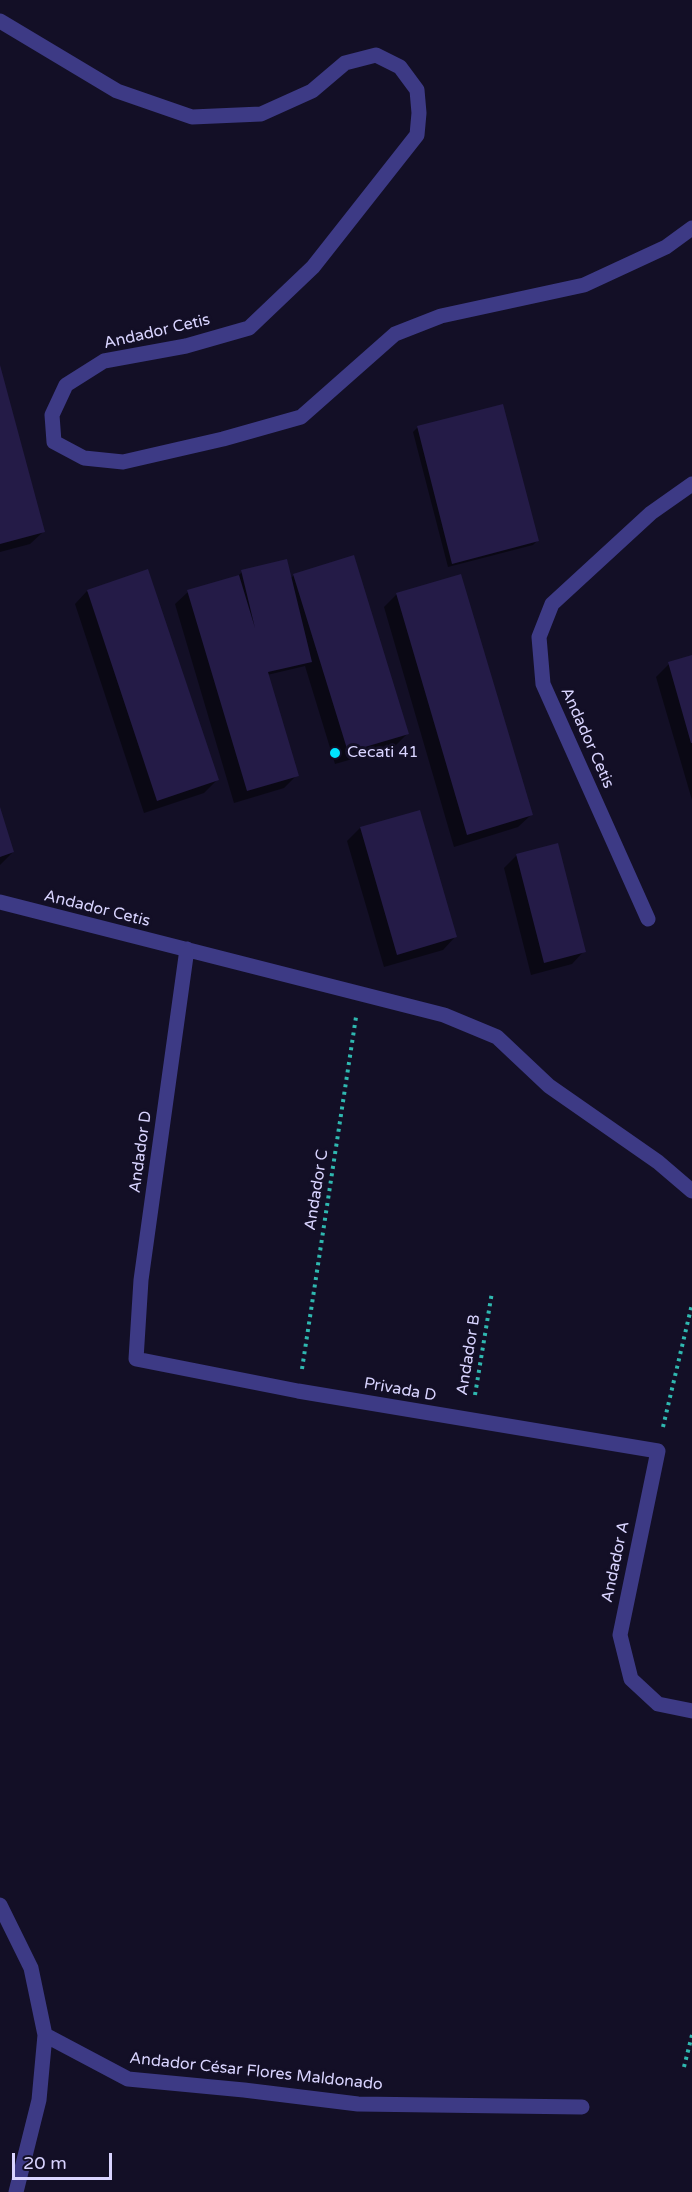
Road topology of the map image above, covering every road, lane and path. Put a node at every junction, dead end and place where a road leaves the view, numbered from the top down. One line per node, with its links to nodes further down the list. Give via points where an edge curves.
1 (0, 21): 2 (street, Andador Cetis, via 117,91 192,117 261,114 312,91 345,63 376,54 400,67 417,90 417,135 313,267 249,328 186,346 104,361 66,385 52,415 54,441 84,458 123,462 301,417 394,334 441,316 585,285 666,247)
2 (692, 228)
3 (692, 484): 5 (street, Andador Cetis, via 651,513 552,604 539,637 543,684)
4 (0, 902): 6 (street, Andador Cetis)
5 (648, 919)
6 (187, 949): 7 (street, Andador Cetis); 11 (street, Andador D, via 141,1280)
7 (360, 993): 8 (street, Andador Cetis, via 444,1015 496,1037 549,1086 658,1162); 12 (path, Andador C)
8 (692, 1191)
9 (492, 1292): 13 (path, Andador B)
10 (692, 1304): 14 (path)
11 (136, 1359): 12 (street, Privada D)
12 (298, 1391): 13 (street, Privada D)
13 (471, 1421): 14 (street, Privada D)
14 (658, 1451): 15 (street, Andador A, via 620,1635 631,1679 658,1704)
15 (692, 1711)
16 (0, 1905): 17 (street, via 31,1968)
17 (45, 2035): 20 (street, Andador César Flores Maldonado, via 128,2079 358,2104); 21 (street, via 39,2100)
18 (692, 2035): 19 (path)
19 (684, 2067)
20 (582, 2107)
21 (16, 2192)

